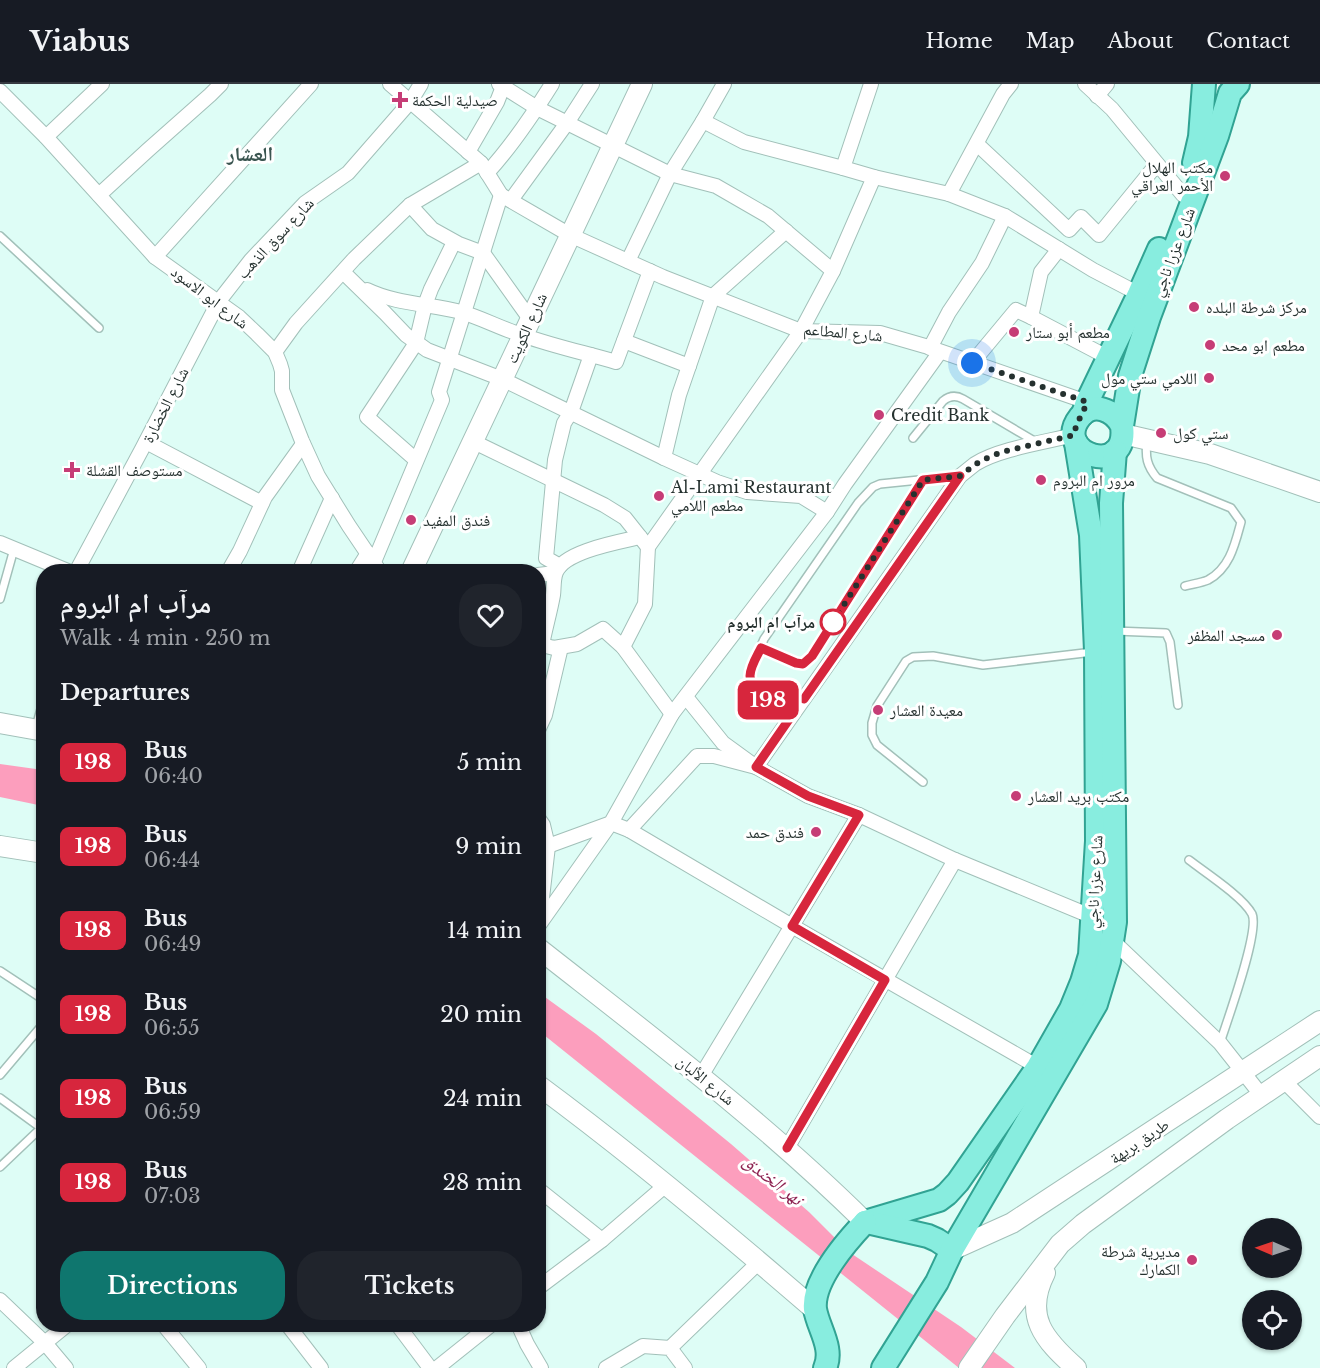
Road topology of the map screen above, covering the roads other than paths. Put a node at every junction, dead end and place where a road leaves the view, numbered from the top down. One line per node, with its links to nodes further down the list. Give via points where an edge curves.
1 (102, 84): 23 (street)
2 (221, 84): 33 (street)
3 (311, 84): 44 (street)
4 (390, 84): 19 (street)
5 (421, 84): 19 (street, شارع سوق الذهب)
6 (552, 84): 20 (street)
7 (592, 84): 22 (street)
8 (642, 84): 25 (main road, شارع الكويت)
9 (724, 84): 21 (street)
10 (871, 84): 29 (street)
11 (1011, 84): 24 (street)
12 (1085, 84): 18 (street)
13 (1107, 84): 18 (street)
14 (1204, 84): 34 (main road, شارع عزرا ناجي, via 1200,137)
15 (1238, 84): 71 (main road, شارع عزرا ناجي, via 1230,93 1149,316 1130,376)
16 (502, 85): 20 (street); 26 (street, via 497,102)
17 (0, 91): 23 (street, شارع ابو الاسود)
18 (1097, 96): 27 (street)
19 (410, 102): 26 (street); 52 (street, شارع سوق الذهب, via 348,173 305,203)
20 (537, 108): 22 (street); 28 (street, via 506,153)
21 (703, 121): 29 (street, via 744,142); 30 (street)
22 (567, 123): 25 (street); 35 (street)
23 (46, 137): 33 (street, شارع ابو الاسود)
24 (977, 144): 27 (street, via 1069,230 1081,217 1099,234); 32 (street)
25 (613, 146): 30 (street); 39 (main road, شارع الكويت)
26 (468, 152): 28 (street)
27 (1157, 164): 34 (street)
28 (484, 168): 35 (street); 36 (street)
29 (843, 168): 31 (street)
30 (670, 174): 38 (street, via 716,186); 45 (street)
31 (874, 177): 32 (street); 47 (street)
32 (949, 194): 37 (street)
33 (99, 195): 44 (street, شارع ابو الاسود)
34 (1183, 195): 50 (main road, شارع عزرا ناجي)
35 (506, 197): 39 (street, شارع المطاعم); 43 (street)
36 (410, 205): 41 (street, via 432,229); 48 (street)
37 (1005, 216): 42 (street); 61 (street, via 982,263 949,312)
38 (786, 231): 47 (street); 51 (street)
39 (570, 235): 45 (street, شارع المطاعم); 56 (main road, شارع الكويت)
40 (0, 236): 57 (lane)
41 (454, 242): 43 (street); 53 (street)
42 (1059, 249): 50 (street); 55 (street, via 1041,272)
43 (483, 253): 54 (street); 56 (street)
44 (155, 256): 52 (street, شارع ابو الاسود)
45 (628, 261): 46 (street, شارع المطاعم)
46 (650, 271): 51 (street, شارع المطاعم); 59 (street)
47 (833, 271): 58 (street)
48 (343, 272): 49 (street); 62 (street)
49 (357, 285): 53 (street, via 380,296); 60 (street)
50 (1139, 294): 64 (main road, شارع عزرا ناجي)
51 (713, 296): 58 (street, شارع المطاعم); 67 (street)
52 (219, 301): 62 (street, شارع ابو الاسود); 76 (street, شارع الخضارة)
53 (425, 305): 54 (street); 60 (street)
54 (464, 313): 56 (street); 65 (street)
55 (1031, 317): 64 (street); 66 (street, via 1016,310)
56 (527, 327): 63 (street); 68 (main road, شارع الكويت)
57 (99, 328)
58 (801, 331): 61 (street, شارع المطاعم, via 880,333); 81 (street)
59 (624, 341): 63 (street, via 616,362); 67 (street)
60 (416, 343): 65 (street); 80 (street, via 367,417)
61 (935, 350): 66 (street, شارع المطاعم); 88 (street)
62 (274, 352): 77 (street, شارع ابو الاسود, via 282,371 282,390)
63 (591, 355): 70 (street)
64 (1109, 357): 69 (main road, شارع عزرا ناجي)
65 (449, 359): 68 (street); 80 (street, via 439,392 442,400)
66 (972, 363): 69 (street, شارع المطاعم)
67 (689, 366): 79 (street)
68 (502, 379): 70 (street); 75 (main road, شارع الكويت)
69 (1085, 408): 71 (main road, via 1113,413 1118,418); 73 (main road, via 1075,427)
70 (571, 412): 79 (street); 84 (street, via 559,441)
71 (1120, 437): 73 (main road, via 1109,455 1101,457 1087,454); 74 (main road); 102 (main road, شارع عزرا ناجي, via 1111,503)
72 (913, 438): 78 (lane, via 946,398 955,396)
73 (1075, 439): 78 (street); 107 (main road, شارع عزرا ناجي, via 1091,535)
74 (1147, 439): 85 (main road, via 1210,454); 99 (lane, via 1147,461 1157,478 1231,508 1241,522 1222,571 1207,581)
75 (472, 441): 84 (street); 97 (main road, شارع الكويت)
76 (146, 442): 87 (street); 94 (street, شارع الخضارة)
77 (303, 444): 86 (street, شارع ابو الاسود); 87 (street)
78 (1038, 444): 82 (street, via 991,456)
79 (664, 458): 81 (street)
80 (416, 460): 92 (street)
81 (700, 474): 88 (street, via 747,492 801,496); 89 (street)
82 (960, 476): 83 (lane); 112 (street)
83 (923, 480): 106 (lane, via 880,484 866,493); 106 (lane, via 812,656 803,664 796,663)
84 (553, 481): 89 (street, via 625,518); 98 (street, via 546,558)
85 (1320, 492)
86 (332, 498): 92 (street, شارع ابو الاسود); 96 (street)
87 (262, 503): 95 (street)
88 (827, 512): 108 (street)
89 (644, 542): 98 (street, via 602,545 582,552); 105 (street, via 645,604)
90 (0, 543): 91 (street)
91 (14, 549): 93 (street); 100 (lane)
92 (374, 562)
93 (50, 564)
94 (80, 564)
95 (233, 564)
96 (303, 564)
97 (415, 564)
98 (550, 572): 101 (street, via 552,596)
99 (1185, 586)
100 (0, 599)
101 (546, 620)
102 (1112, 631): 109 (lane, via 1168,635); 130 (main road, شارع عزرا ناجي)
103 (546, 646): 104 (street)
104 (561, 647): 105 (street, via 577,644 603,629); 110 (street)
105 (623, 647): 111 (street)
106 (761, 648): 112 (lane, via 750,671 752,684)
107 (1096, 651): 116 (lane, via 983,665 933,656 906,661 877,706 872,735 877,745); 128 (main road, شارع عزرا ناجي, via 1097,841)
108 (686, 698): 111 (street); 115 (street, via 723,743)
109 (1178, 705)
110 (546, 707)
111 (672, 714): 118 (street)
112 (790, 718): 115 (street)
113 (1, 726): 114 (main road)
114 (36, 730)
115 (756, 767): 117 (street, via 808,796); 119 (street, via 714,756 697,756)
116 (923, 782)
117 (859, 815): 124 (street); 129 (street)
118 (611, 823): 119 (street); 121 (street); 127 (street)
119 (629, 830): 129 (street)
120 (546, 838): 121 (street)
121 (548, 846): 126 (street)
122 (0, 849): 123 (main road)
123 (36, 852)
124 (955, 860): 128 (street); 133 (street)
125 (1189, 860): 137 (lane, via 1244,903 1253,916 1245,963)
126 (546, 864)
127 (546, 916)
128 (1093, 917): 139 (main road, شارع عزرا ناجي, via 1090,955 1077,996)
129 (792, 926): 133 (street); 142 (street)
130 (1113, 941): 137 (street); 157 (main road, شارع عزرا ناجي, via 1095,1004)
131 (546, 954): 142 (main road, شارع الألبان)
132 (0, 971): 134 (lane)
133 (885, 980): 139 (street); 150 (street)
134 (36, 995)
135 (1320, 1021): 140 (main road, طريق بريهة)
136 (36, 1032): 141 (lane)
137 (1220, 1043): 140 (street)
138 (1320, 1056): 143 (main road, طريق بريهة)
139 (1038, 1067): 154 (main road, شارع عزرا ناجي, via 947,1194 932,1203)
140 (1244, 1071): 145 (street); 157 (main road, طريق بريهة, via 1012,1223)
141 (0, 1075)
142 (701, 1076): 150 (main road, شارع الألبان)
143 (1284, 1081): 145 (main road, طريق بريهة); 147 (street)
144 (546, 1091): 152 (main road)
145 (1262, 1096): 156 (main road, طريق بريهة)
146 (0, 1098): 148 (lane)
147 (1320, 1117)
148 (36, 1125)
149 (36, 1134): 151 (lane)
150 (787, 1148): 154 (main road, شارع الألبان)
151 (0, 1167)
152 (666, 1185): 155 (street); 158 (main road)
153 (546, 1195): 155 (street)
154 (865, 1222): 157 (main road, via 927,1236); 161 (main road, via 819,1284)
155 (602, 1240): 159 (street)
156 (1060, 1244): 181 (main road, طريق بريهة); 182 (main road, via 1038,1287 1035,1303 1046,1336)
157 (952, 1250): 180 (main road, شارع عزرا ناجي, via 937,1282)
158 (759, 1262): 161 (main road); 169 (street)
159 (546, 1282)
160 (0, 1300): 168 (street)
161 (815, 1310): 179 (main road, via 827,1348)
162 (58, 1332): 168 (street)
163 (170, 1332): 172 (street)
164 (293, 1332): 173 (street)
165 (403, 1332): 174 (street)
166 (482, 1332): 175 (street)
167 (522, 1332): 176 (street)
168 (45, 1343): 170 (street); 171 (street)
169 (670, 1348): 177 (street, via 643,1346); 178 (street)
170 (14, 1368)
171 (66, 1368)
172 (199, 1368)
173 (321, 1368)
174 (430, 1368)
175 (437, 1368)
176 (541, 1368)
177 (606, 1368)
178 (685, 1368)
179 (825, 1368)
180 (883, 1368)
181 (969, 1368)
182 (1076, 1368)

